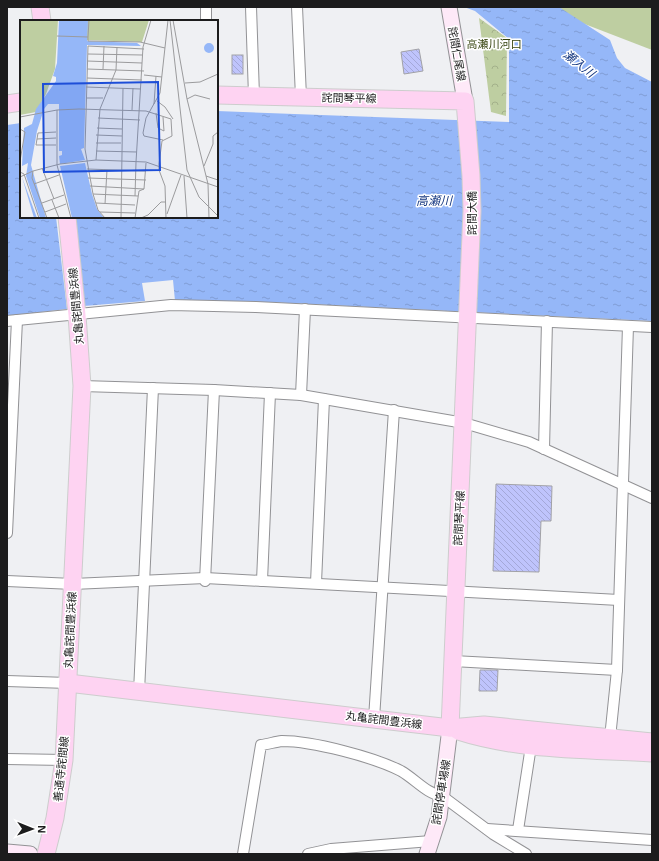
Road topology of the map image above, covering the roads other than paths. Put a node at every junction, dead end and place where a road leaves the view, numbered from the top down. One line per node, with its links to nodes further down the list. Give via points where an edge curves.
1 (40, 7): 6 (main road)
2 (206, 7): 7 (street)
3 (251, 7): 9 (street)
4 (297, 7): 10 (street)
5 (449, 7): 13 (main road, 詫間仁尾線)
6 (42, 20)
7 (206, 20)
8 (218, 95): 9 (main road, 詫間琴平線)
9 (254, 96): 10 (main road, 詫間琴平線)
10 (301, 97): 13 (main road, 詫間琴平線)
11 (20, 102): 12 (main road)
12 (7, 104)
13 (466, 109): 16 (main road, 詫間大橋, via 472,211)
14 (67, 218): 17 (main road, 丸亀詫間豊浜線)
15 (305, 309): 16 (street); 17 (street, via 170,305); 27 (street)
16 (468, 313): 20 (street); 30 (main road, 詫間琴平線)
17 (77, 315): 18 (street); 23 (main road, 丸亀詫間豊浜線)
18 (17, 320): 19 (street); 32 (street)
19 (7, 321)
20 (547, 321): 21 (street); 31 (street)
21 (628, 326): 22 (street); 33 (street)
22 (652, 327)
23 (82, 386): 24 (street); 41 (main road, 丸亀詫間豊浜線)
24 (153, 388): 25 (street); 36 (street)
25 (214, 390): 26 (street); 37 (street)
26 (270, 393): 27 (street); 39 (street)
27 (301, 395): 28 (street)
28 (324, 399): 29 (street); 40 (street)
29 (394, 410): 30 (street); 42 (street)
30 (464, 423): 31 (street, via 529,442); 43 (main road, 詫間琴平線)
31 (544, 449): 33 (street)
32 (9, 466): 35 (street)
33 (622, 483): 34 (street); 44 (street)
34 (652, 498)
35 (7, 533)
36 (145, 580): 37 (street); 41 (street); 49 (street)
37 (205, 580): 39 (street)
38 (7, 581): 41 (street)
39 (262, 581): 40 (street)
40 (316, 583): 42 (street)
41 (73, 584): 48 (main road, 丸亀詫間豊浜線)
42 (384, 588): 43 (street); 50 (street)
43 (454, 592): 44 (street); 45 (main road, 詫間琴平線)
44 (619, 600): 46 (street)
45 (453, 662): 46 (street); 51 (main road, 詫間琴平線)
46 (617, 670): 52 (street)
47 (7, 681): 48 (street)
48 (68, 683): 49 (main road, 丸亀詫間豊浜線); 57 (main road, 善通寺詫間線)
49 (139, 692): 50 (main road, 丸亀詫間豊浜線)
50 (374, 719): 51 (main road, 丸亀詫間豊浜線)
51 (450, 728): 52 (main road, 丸亀詫間豊浜線, via 484,725); 54 (main road, 丸亀詫間豊浜線, via 482,738); 58 (main road, 詫間停車場線)
52 (610, 738): 53 (main road, 丸亀詫間豊浜線)
53 (652, 742)
54 (531, 746): 55 (main road, 丸亀詫間豊浜線); 60 (street)
55 (652, 753)
56 (7, 759): 57 (street)
57 (64, 760): 66 (main road, 善通寺詫間線, via 56,818)
58 (442, 796): 59 (street); 62 (main road, 詫間停車場線, via 440,817); 67 (street, via 435,795 392,767 339,750 283,741 261,745)
59 (487, 829): 60 (street); 63 (street)
60 (518, 830): 61 (street)
61 (652, 840)
62 (429, 848): 68 (street, via 331,849)
63 (512, 851): 69 (street)
64 (7, 852): 65 (main road)
65 (30, 854)
66 (46, 854)
67 (243, 854)
68 (308, 854)
69 (526, 854)

